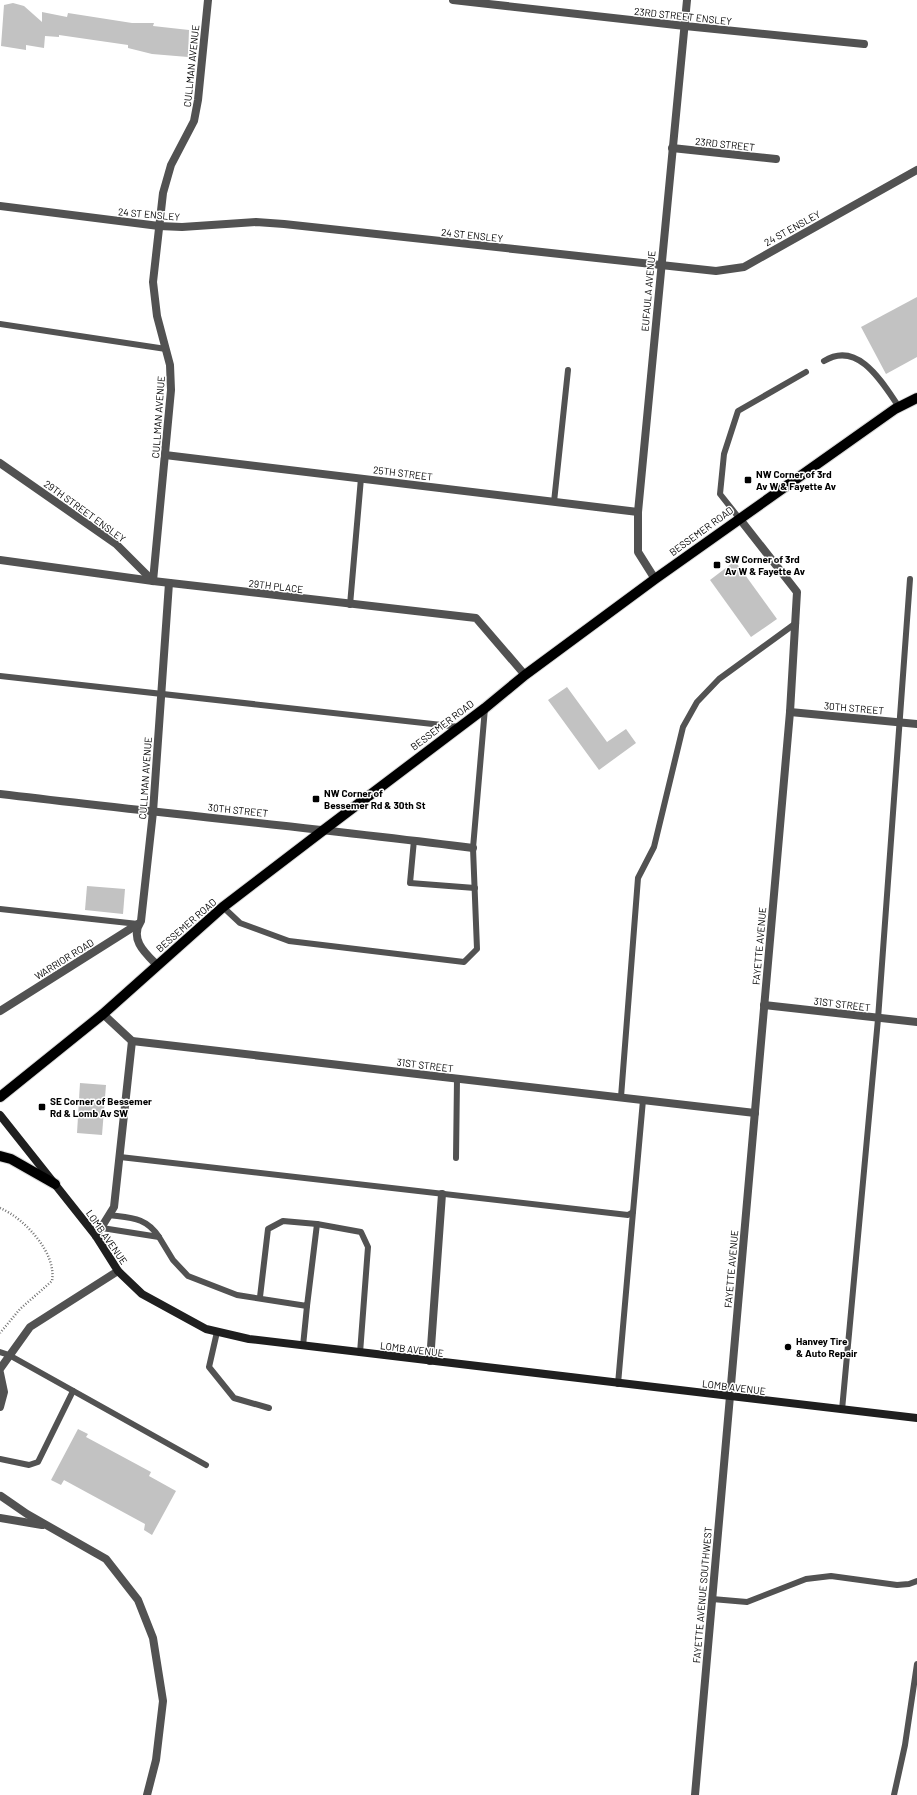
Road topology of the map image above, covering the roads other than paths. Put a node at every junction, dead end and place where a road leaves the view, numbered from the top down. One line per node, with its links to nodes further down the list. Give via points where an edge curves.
1 (199, 0): 4 (street)
2 (453, 0): 5 (street, 23RD STREET ENSLEY)
3 (687, 0): 5 (street, EUFAULA AVENUE)
4 (208, 1): 11 (street, CULLMAN AVENUE, via 194,121 171,166)
5 (685, 26): 6 (street, 23RD STREET ENSLEY); 7 (street, EUFAULA AVENUE)
6 (864, 44)
7 (672, 148): 8 (street, 23RD STREET); 12 (street, EUFAULA AVENUE)
8 (776, 159)
9 (917, 170): 12 (street, 24 ST ENSLEY, via 744,266 716,272)
10 (0, 206): 11 (street, 24 ST ENSLEY)
11 (159, 226): 12 (street, 24 ST ENSLEY, via 256,222); 14 (street, CULLMAN AVENUE, via 153,282 157,316)
12 (660, 266): 24 (street, EUFAULA AVENUE)
13 (0, 324): 14 (lane)
14 (166, 349): 20 (street, CULLMAN AVENUE, via 170,365 171,390)
15 (824, 361): 19 (lane, via 838,355 848,356 864,364 875,373)
16 (568, 370): 23 (lane)
17 (806, 372): 25 (lane, via 738,411 724,454 720,494)
18 (917, 398): 19 (main road, BESSEMER ROAD)
19 (899, 407): 25 (main road, BESSEMER ROAD)
20 (166, 455): 22 (street, 25TH STREET); 29 (street, CULLMAN AVENUE)
21 (0, 463): 29 (street, 29TH STREET ENSLEY, via 116,544)
22 (360, 478): 23 (street, 25TH STREET); 31 (lane)
23 (554, 502): 24 (street, 25TH STREET)
24 (638, 512): 27 (street, EUFAULA AVENUE, via 638,552)
25 (739, 518): 27 (main road, BESSEMER ROAD); 32 (street, FAYETTE AVENUE, via 797,592)
26 (0, 560): 29 (street, 29TH PLACE)
27 (655, 579): 34 (main road, BESSEMER ROAD)
28 (910, 579): 38 (lane)
29 (153, 581): 30 (street, 29TH PLACE)
30 (169, 583): 31 (street, 29TH PLACE); 35 (street, CULLMAN AVENUE)
31 (350, 605): 34 (street, 29TH PLACE, via 476,618)
32 (796, 623): 37 (street, FAYETTE AVENUE); 59 (lane, via 719,679 697,702 683,727 654,847 638,878)
33 (0, 676): 35 (lane)
34 (525, 676): 36 (main road, BESSEMER ROAD)
35 (161, 695): 40 (lane); 42 (street, CULLMAN AVENUE)
36 (485, 708): 40 (main road, BESSEMER ROAD); 45 (lane)
37 (790, 712): 38 (street, 30TH STREET); 51 (street, FAYETTE AVENUE)
38 (899, 722): 39 (street, 30TH STREET); 54 (lane)
39 (917, 724)
40 (460, 727): 43 (main road, BESSEMER ROAD)
41 (0, 794): 42 (street, 30TH STREET)
42 (153, 812): 43 (street, 30TH STREET); 49 (street, CULLMAN AVENUE, via 141,921)
43 (325, 829): 44 (street, 30TH STREET); 47 (main road, BESSEMER ROAD)
44 (414, 840): 45 (street, 30TH STREET); 46 (lane, via 410,883)
45 (473, 848): 46 (lane)
46 (475, 888): 47 (lane, via 477,949 464,962 289,941 240,923)
47 (223, 908): 50 (main road, BESSEMER ROAD)
48 (0, 909): 49 (lane)
49 (138, 924): 50 (street, CULLMAN AVENUE, via 137,943); 52 (street, WARRIOR ROAD)
50 (157, 965): 53 (main road, BESSEMER ROAD)
51 (764, 1005): 54 (street, 31ST STREET); 61 (street, FAYETTE AVENUE)
52 (0, 1011)
53 (103, 1014): 56 (street); 58 (main road, BESSEMER ROAD)
54 (878, 1019): 55 (street, 31ST STREET); 90 (lane)
55 (917, 1022)
56 (132, 1041): 57 (street, 31ST STREET); 64 (street)
57 (457, 1079): 59 (street, 31ST STREET); 65 (lane)
58 (0, 1097)
59 (621, 1097): 60 (street, 31ST STREET)
60 (643, 1100): 61 (street, 31ST STREET); 68 (lane)
61 (755, 1113): 87 (street, FAYETTE AVENUE)
62 (0, 1115): 66 (main road, LOMB AVENUE)
63 (0, 1156): 66 (main road, via 11,1159)
64 (120, 1157): 67 (lane); 69 (street, via 114,1207)
65 (456, 1158)
66 (55, 1184): 72 (main road, LOMB AVENUE)
67 (442, 1194): 68 (lane, via 628,1215); 82 (street)
68 (633, 1212): 85 (lane)
69 (109, 1216): 71 (street); 73 (lane, via 141,1220 152,1226)
70 (317, 1224): 75 (lane, via 284,1221 268,1229); 76 (lane); 80 (lane, via 361,1232 368,1247)
71 (102, 1228): 72 (street); 73 (lane)
72 (96, 1236): 74 (main road, LOMB AVENUE)
73 (159, 1236): 75 (lane, via 173,1260 188,1276 237,1295)
74 (118, 1271): 77 (main road, LOMB AVENUE, via 142,1294); 81 (street, via 30,1327)
75 (260, 1298): 76 (lane)
76 (307, 1306): 78 (lane)
77 (216, 1332): 78 (main road, LOMB AVENUE); 89 (lane, via 209,1367 234,1398)
78 (303, 1346): 80 (main road, LOMB AVENUE)
79 (0, 1352): 81 (lane)
80 (360, 1353): 82 (main road, LOMB AVENUE)
81 (9, 1355): 83 (street); 86 (lane)
82 (430, 1361): 85 (main road, LOMB AVENUE)
83 (0, 1369)
84 (0, 1373): 88 (street, via 4,1392)
85 (618, 1384): 87 (main road, LOMB AVENUE)
86 (73, 1391): 92 (lane, via 38,1462 29,1465); 93 (lane)
87 (730, 1396): 90 (main road, LOMB AVENUE); 99 (street, FAYETTE AVENUE SOUTHWEST)
88 (0, 1407)
89 (269, 1408)
90 (842, 1410): 91 (main road, LOMB AVENUE)
91 (917, 1418)
92 (0, 1459)
93 (206, 1465)
94 (0, 1495): 95 (street); 97 (street, via 27,1514)
95 (0, 1506)
96 (0, 1518): 97 (street, via 24,1520)
97 (56, 1529): 101 (street, via 106,1559 138,1600 153,1638 163,1701 156,1760)
98 (917, 1581): 99 (lane, via 897,1585 831,1576 806,1579 747,1602)
99 (712, 1599): 102 (street, FAYETTE AVENUE SOUTHWEST)
100 (917, 1664): 103 (lane, via 905,1745)
101 (147, 1795)
102 (695, 1795)
103 (894, 1795)

